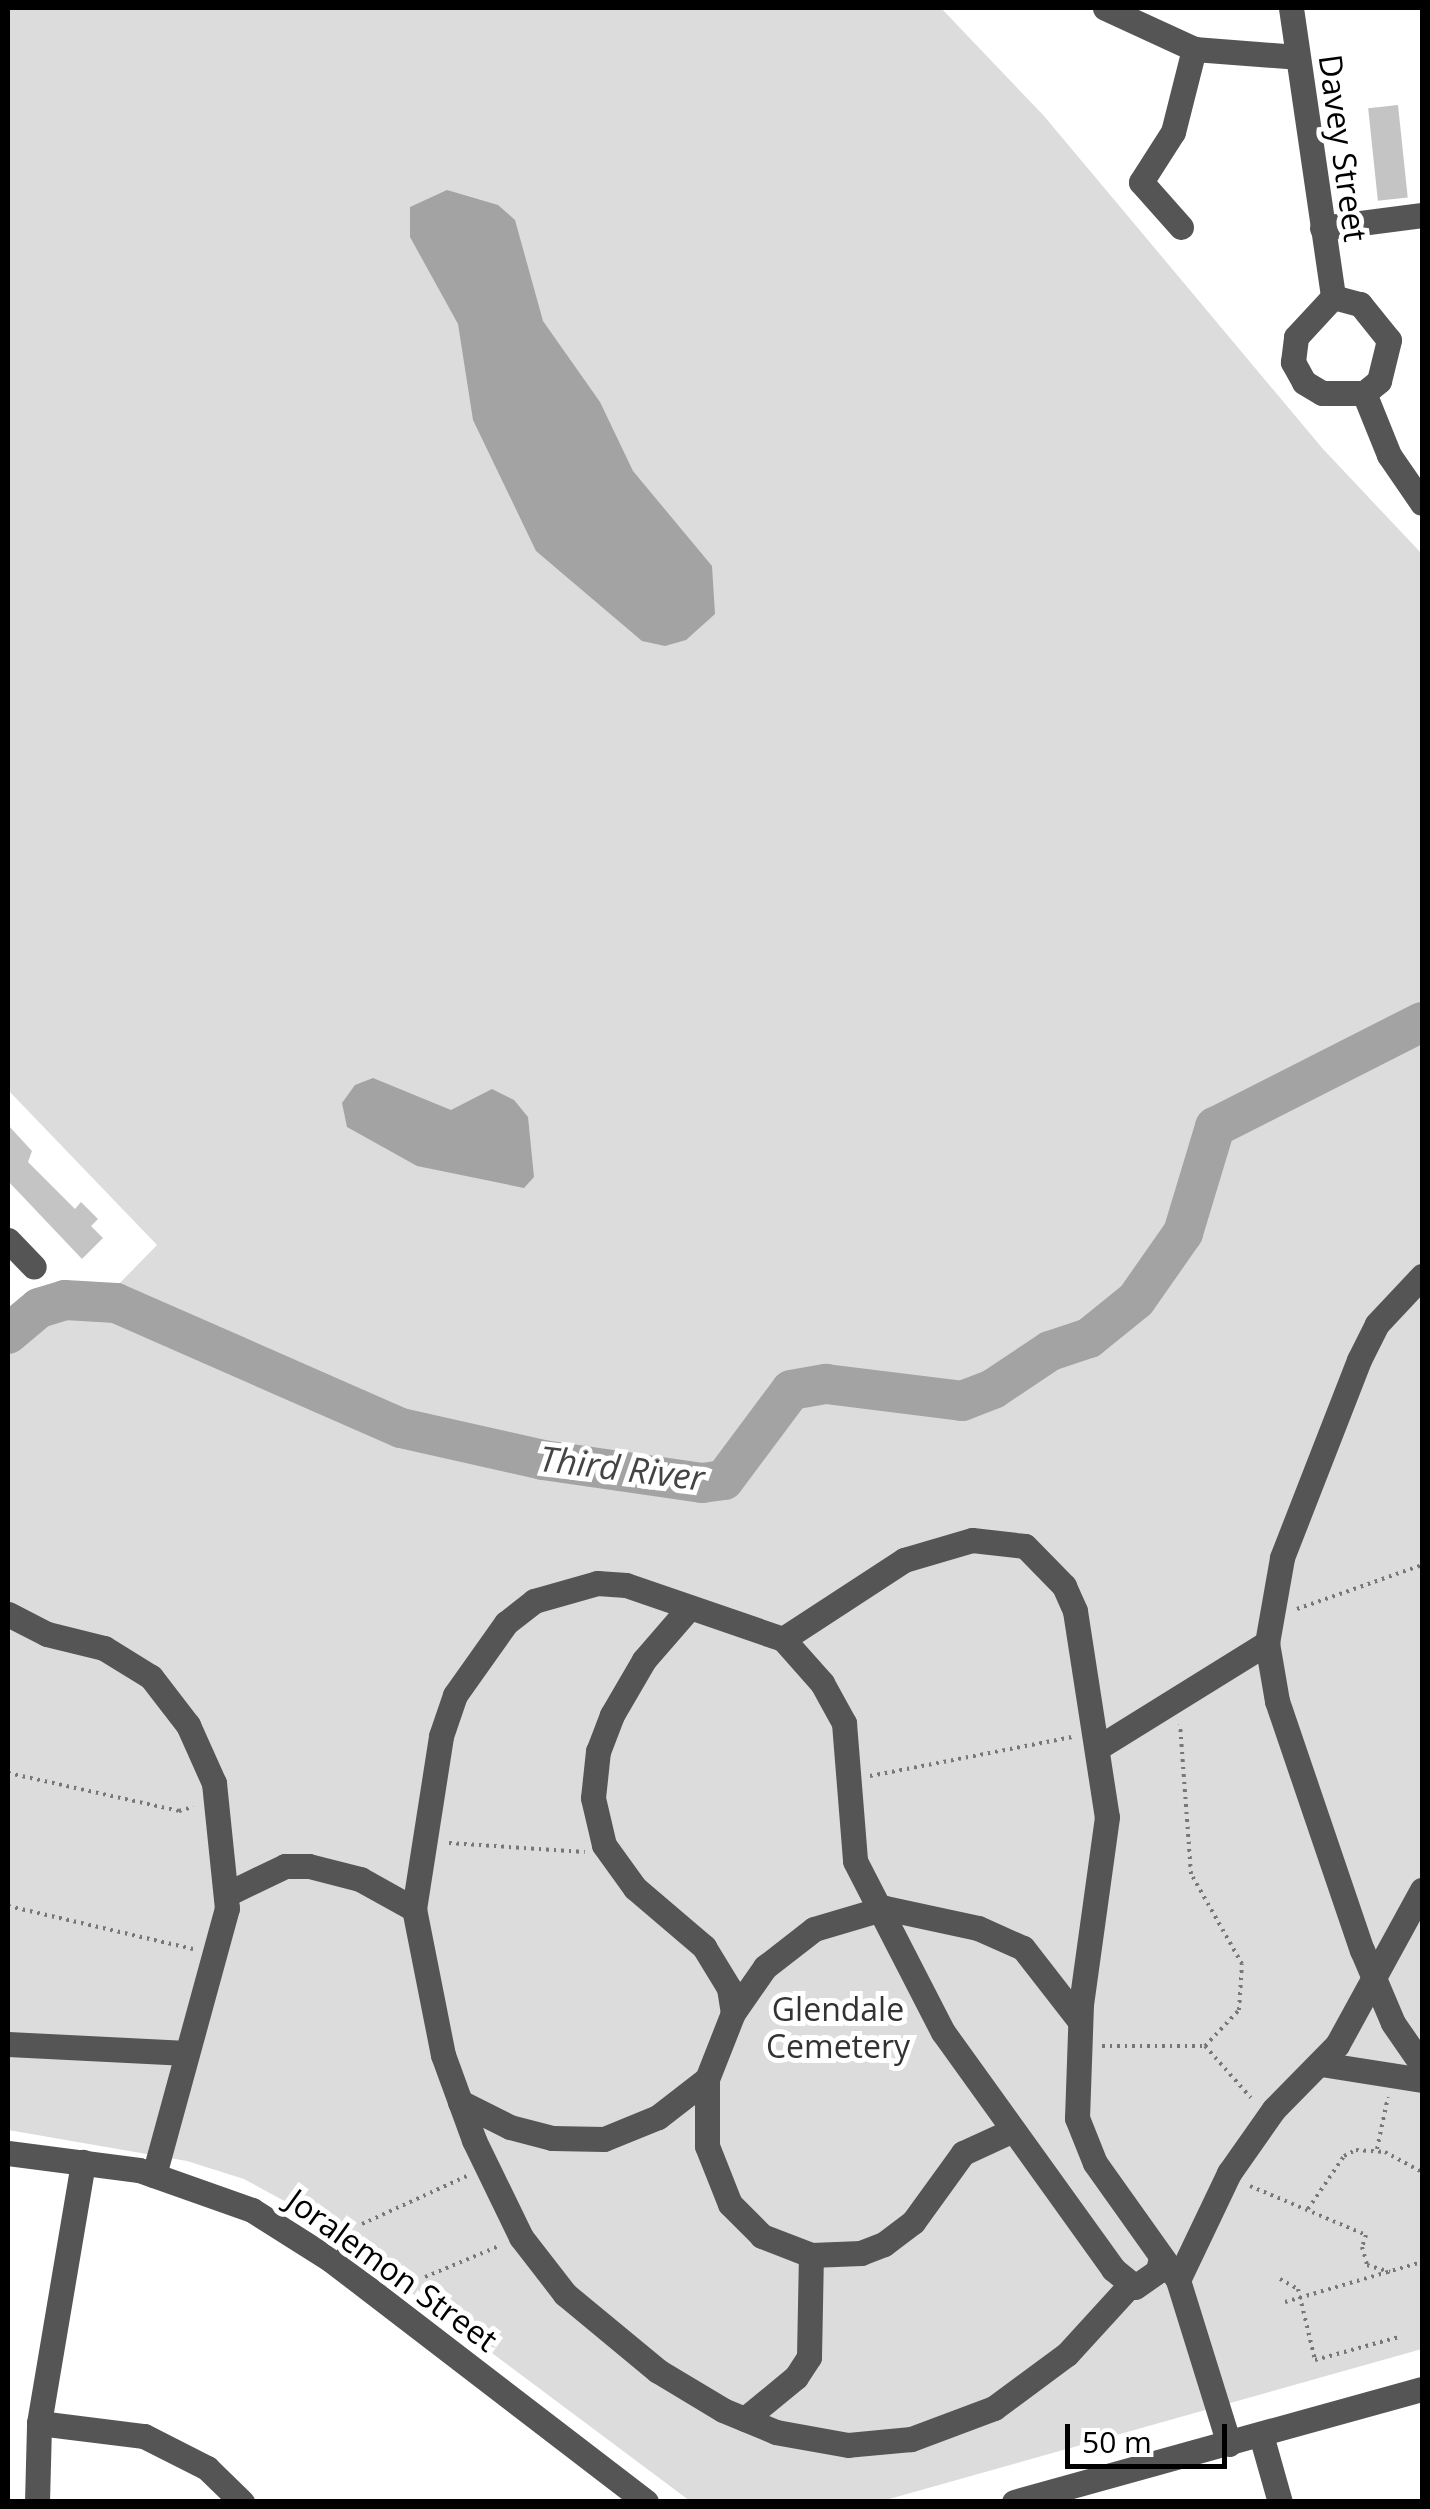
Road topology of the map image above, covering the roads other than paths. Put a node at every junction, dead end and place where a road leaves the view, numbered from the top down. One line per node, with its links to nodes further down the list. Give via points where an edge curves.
1 (1104, 8): 3 (street)
2 (1291, 8): 5 (street, Davey Street)
3 (1140, 16): 4 (street)
4 (1194, 49): 5 (street); 7 (street, via 1173,132 1141,182)
5 (1297, 56): 8 (street, Davey Street)
6 (1422, 215): 8 (street)
7 (1180, 226)
8 (1322, 228): 9 (street, Davey Street)
9 (1333, 298): 10 (street, via 1368,311 1389,340 1380,382); 10 (street, via 1296,337 1294,362 1304,382 1322,392)
10 (1364, 394): 11 (street, via 1389,456)
11 (1422, 503)
12 (8, 1240): 13 (street)
13 (34, 1267)
14 (1422, 1276): 17 (street, via 1378,1324 1358,1360 1282,1558)
15 (689, 1608): 18 (street); 22 (street, via 626,1584 597,1582 534,1601 506,1622 455,1694); 25 (street, via 644,1660 598,1751 596,1821 619,1868 704,1947 728,1988)
16 (8, 1614): 21 (street, via 47,1634 104,1648 151,1676 188,1725 218,1800)
17 (1268, 1631): 19 (street, via 1173,1706); 24 (street, via 1282,1718)
18 (783, 1639): 19 (street, via 904,1560 972,1540 1025,1546 1050,1568 1075,1611); 23 (street, via 822,1683 844,1723 850,1835)
19 (1097, 1740): 26 (street, via 1107,1844)
20 (1422, 1890): 24 (street)
21 (227, 1894): 22 (street, via 285,1866 309,1866 360,1879); 28 (street)
22 (414, 1909): 33 (street, via 421,1968)
23 (879, 1909): 25 (street, via 840,1918 793,1943 765,1967); 26 (street, via 906,1909 978,1928 1023,1948); 34 (street, via 924,2000)
24 (1374, 1978): 29 (street); 30 (street, via 1393,2023)
25 (733, 2013): 31 (street)
26 (1078, 2032): 39 (street, via 1082,2140)
27 (8, 2044): 28 (street)
28 (187, 2053): 37 (street)
29 (1321, 2064): 32 (street); 40 (street, via 1270,2114 1227,2177)
30 (1422, 2065)
31 (706, 2078): 33 (street, via 658,2117 604,2139 552,2138 510,2127); 38 (street, via 707,2146 730,2204 762,2236)
32 (1422, 2080)
33 (460, 2102): 43 (street, via 522,2237 565,2294 617,2341)
34 (1011, 2131): 38 (street, via 963,2153 912,2222 884,2244 861,2254); 41 (street)
35 (8, 2153): 36 (street, Joralemon Street)
36 (83, 2162): 37 (street, Joralemon Street); 44 (street)
37 (154, 2175): 47 (street, Joralemon Street, via 252,2210 331,2260)
38 (811, 2256): 43 (street, via 809,2357 796,2377)
39 (1161, 2257): 40 (street); 41 (street, via 1148,2282)
40 (1178, 2280): 46 (street)
41 (1131, 2284): 43 (street, via 1030,2384 954,2428 848,2445 814,2443)
42 (1422, 2389): 45 (street)
43 (745, 2419)
44 (39, 2424): 48 (street); 49 (street, via 144,2436 207,2468)
45 (1261, 2435): 46 (street); 51 (street)
46 (1229, 2444): 50 (street)
47 (633, 2498)
48 (37, 2502)
49 (242, 2502)
50 (1014, 2502)
51 (1280, 2502)

